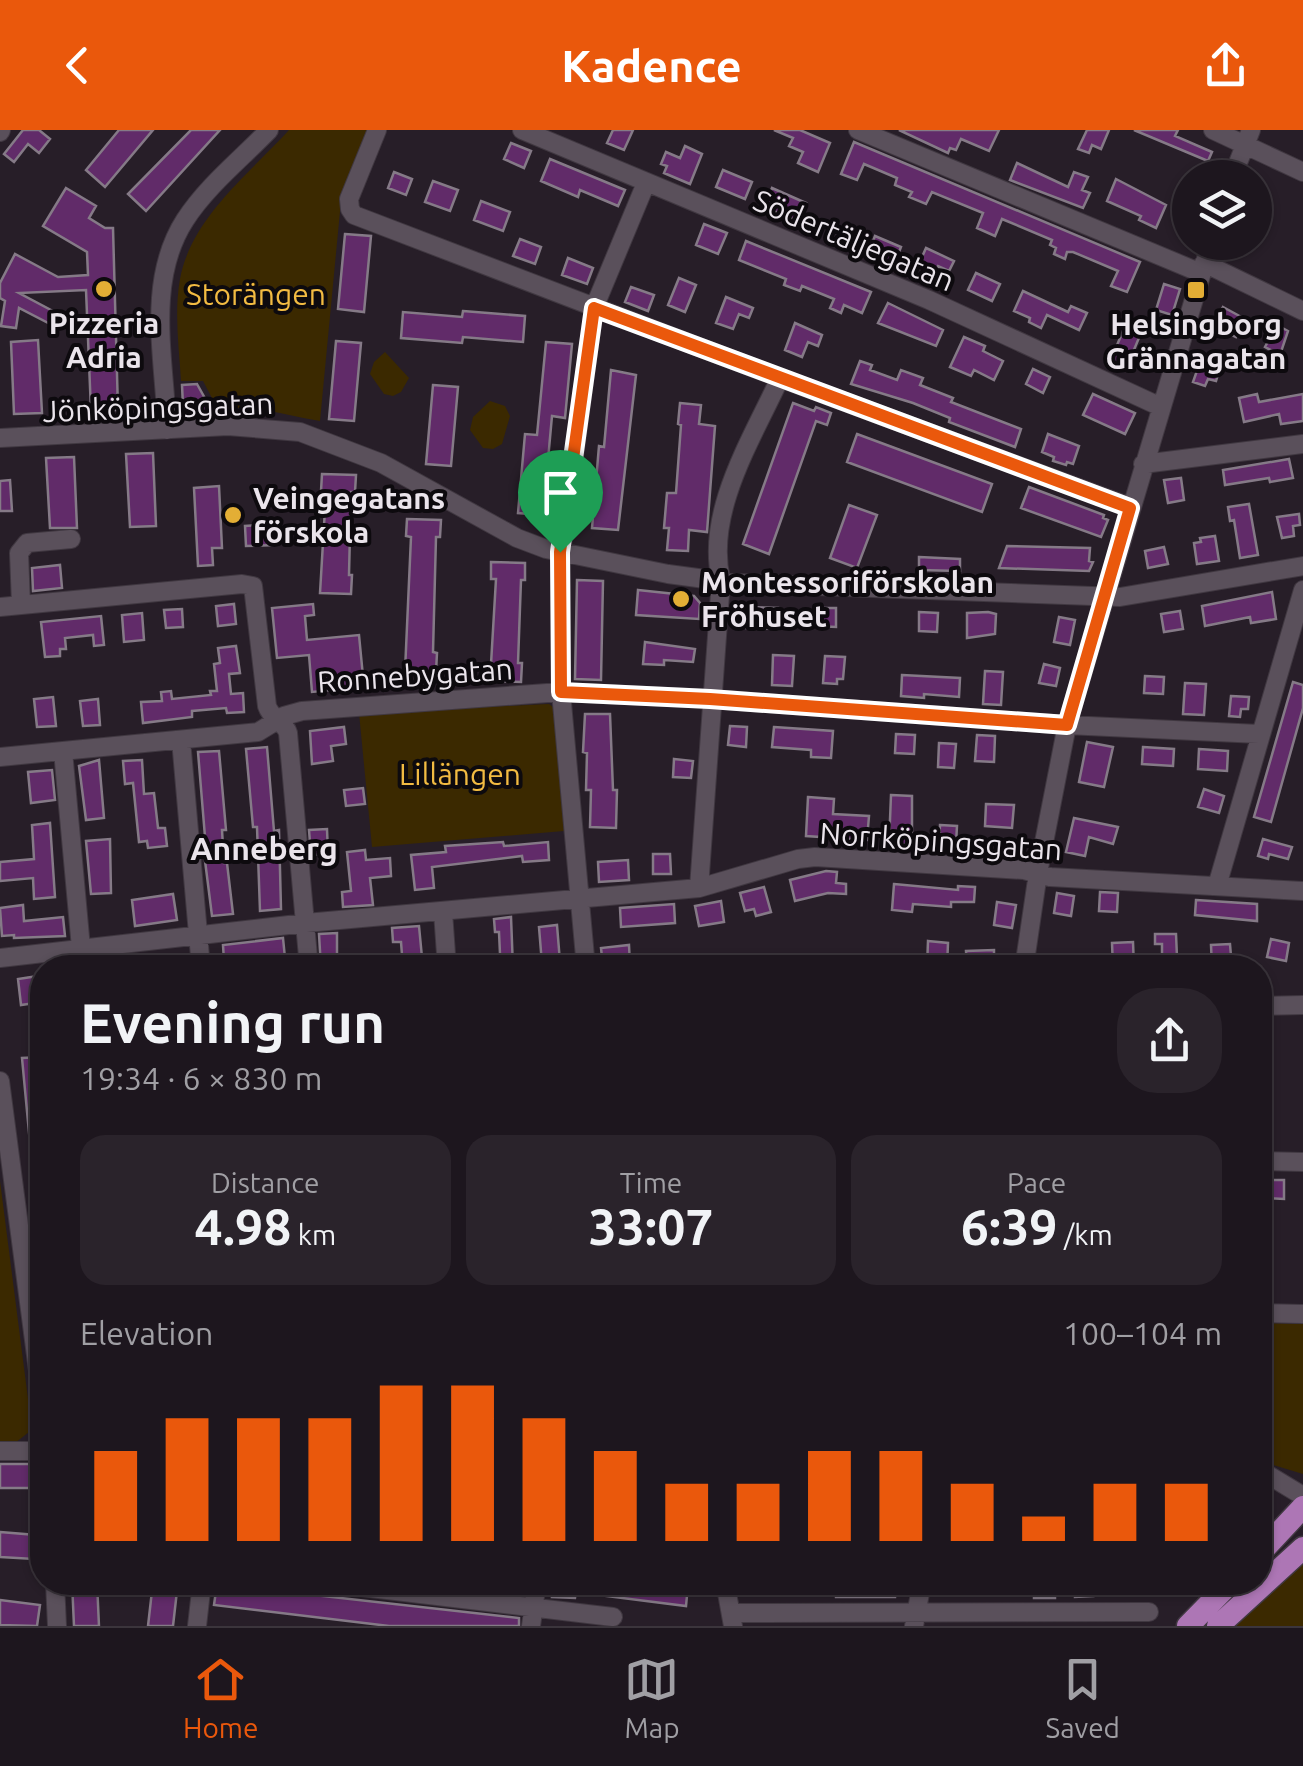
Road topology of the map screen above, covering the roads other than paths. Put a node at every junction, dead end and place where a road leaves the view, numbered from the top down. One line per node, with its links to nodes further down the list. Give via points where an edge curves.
1 (269, 130): 16 (street, via 196,206 164,263)
2 (377, 130): 12 (street, via 349,199 354,214)
3 (522, 130): 9 (street, Södertäljegatan)
4 (858, 130): 11 (street)
5 (1214, 130): 6 (street)
6 (1247, 136): 7 (street); 8 (street)
7 (1238, 160)
8 (1303, 172)
9 (646, 183): 12 (street); 15 (street, Södertäljegatan, via 928,300)
10 (1204, 260): 11 (street)
11 (1202, 268): 13 (street); 15 (street)
12 (594, 308): 14 (street); 22 (street)
13 (1303, 312)
14 (780, 378): 20 (street); 24 (street, via 728,494 716,556)
15 (1161, 408): 19 (street)
16 (167, 430): 17 (street, Jönköpingsgatan); 22 (street, Jönköpingsgatan, via 228,426 310,435 381,462 517,538)
17 (0, 438)
18 (1303, 444): 19 (street)
19 (1144, 464): 20 (street)
20 (1130, 508): 26 (street)
21 (72, 539): 27 (street, via 22,548)
22 (560, 552): 24 (street, Jönköpingsgatan); 29 (street)
23 (1303, 566): 26 (street, Jönköpingsgatan)
24 (721, 580): 26 (street, Jönköpingsgatan); 30 (street)
25 (1303, 590): 33 (street)
26 (1104, 596): 32 (street)
27 (22, 604): 28 (street); 31 (street, via 246,584 254,589 267,706)
28 (0, 606)
29 (561, 692): 30 (street, Ronnebygatan); 31 (street, Ronnebygatan, via 302,711); 41 (street)
30 (710, 699): 32 (street, Ronnebygatan); 39 (street)
31 (276, 722): 34 (street, Ronnebygatan, via 258,732); 43 (street, via 288,733)
32 (1067, 725): 33 (street, Ronnebygatan); 37 (street)
33 (1259, 734): 38 (street)
34 (181, 740): 35 (street, Ronnebygatan); 44 (street)
35 (64, 750): 36 (street, Ronnebygatan); 45 (street)
36 (0, 757)
37 (1038, 874): 38 (street, Norrköpingsgatan); 39 (street, Norrköpingsgatan, via 815,857); 50 (street)
38 (1217, 886): 40 (street, Norrköpingsgatan)
39 (699, 888): 41 (street, Norrköpingsgatan)
40 (1303, 891)
41 (580, 899): 42 (street, Norrköpingsgatan); 49 (street)
42 (443, 912): 43 (street, Norrköpingsgatan); 48 (street)
43 (306, 923): 44 (street, Norrköpingsgatan); 47 (street)
44 (198, 935): 45 (street, Norrköpingsgatan); 46 (street)
45 (81, 948): 51 (street, Norrköpingsgatan)
46 (199, 955)
47 (308, 955)
48 (446, 955)
49 (585, 955)
50 (1026, 955)
51 (0, 958)
52 (1272, 1006): 53 (street)
53 (1303, 1006)
54 (0, 1081): 57 (street)
55 (1272, 1161): 56 (street)
56 (1303, 1162)
57 (30, 1310)
58 (1272, 1313): 59 (street)
59 (1303, 1314)
60 (0, 1451): 61 (street)
61 (30, 1451)
62 (1272, 1477): 63 (street)
63 (1303, 1496)
64 (1303, 1507): 65 (main road)
65 (1272, 1540)
66 (1303, 1548): 67 (main road)
67 (1272, 1576)
68 (56, 1595): 81 (street)
69 (201, 1595): 82 (street)
70 (436, 1595): 76 (street)
71 (535, 1595): 76 (street)
72 (727, 1595): 79 (street)
73 (920, 1595): 80 (street)
74 (1219, 1595): 84 (main road)
75 (1252, 1595): 85 (main road)
76 (534, 1606): 78 (street); 83 (street)
77 (1149, 1612): 80 (street)
78 (612, 1617)
79 (732, 1620): 80 (street)
80 (915, 1620)
81 (58, 1626)
82 (197, 1626)
83 (531, 1626)
84 (1188, 1626)
85 (1218, 1626)

